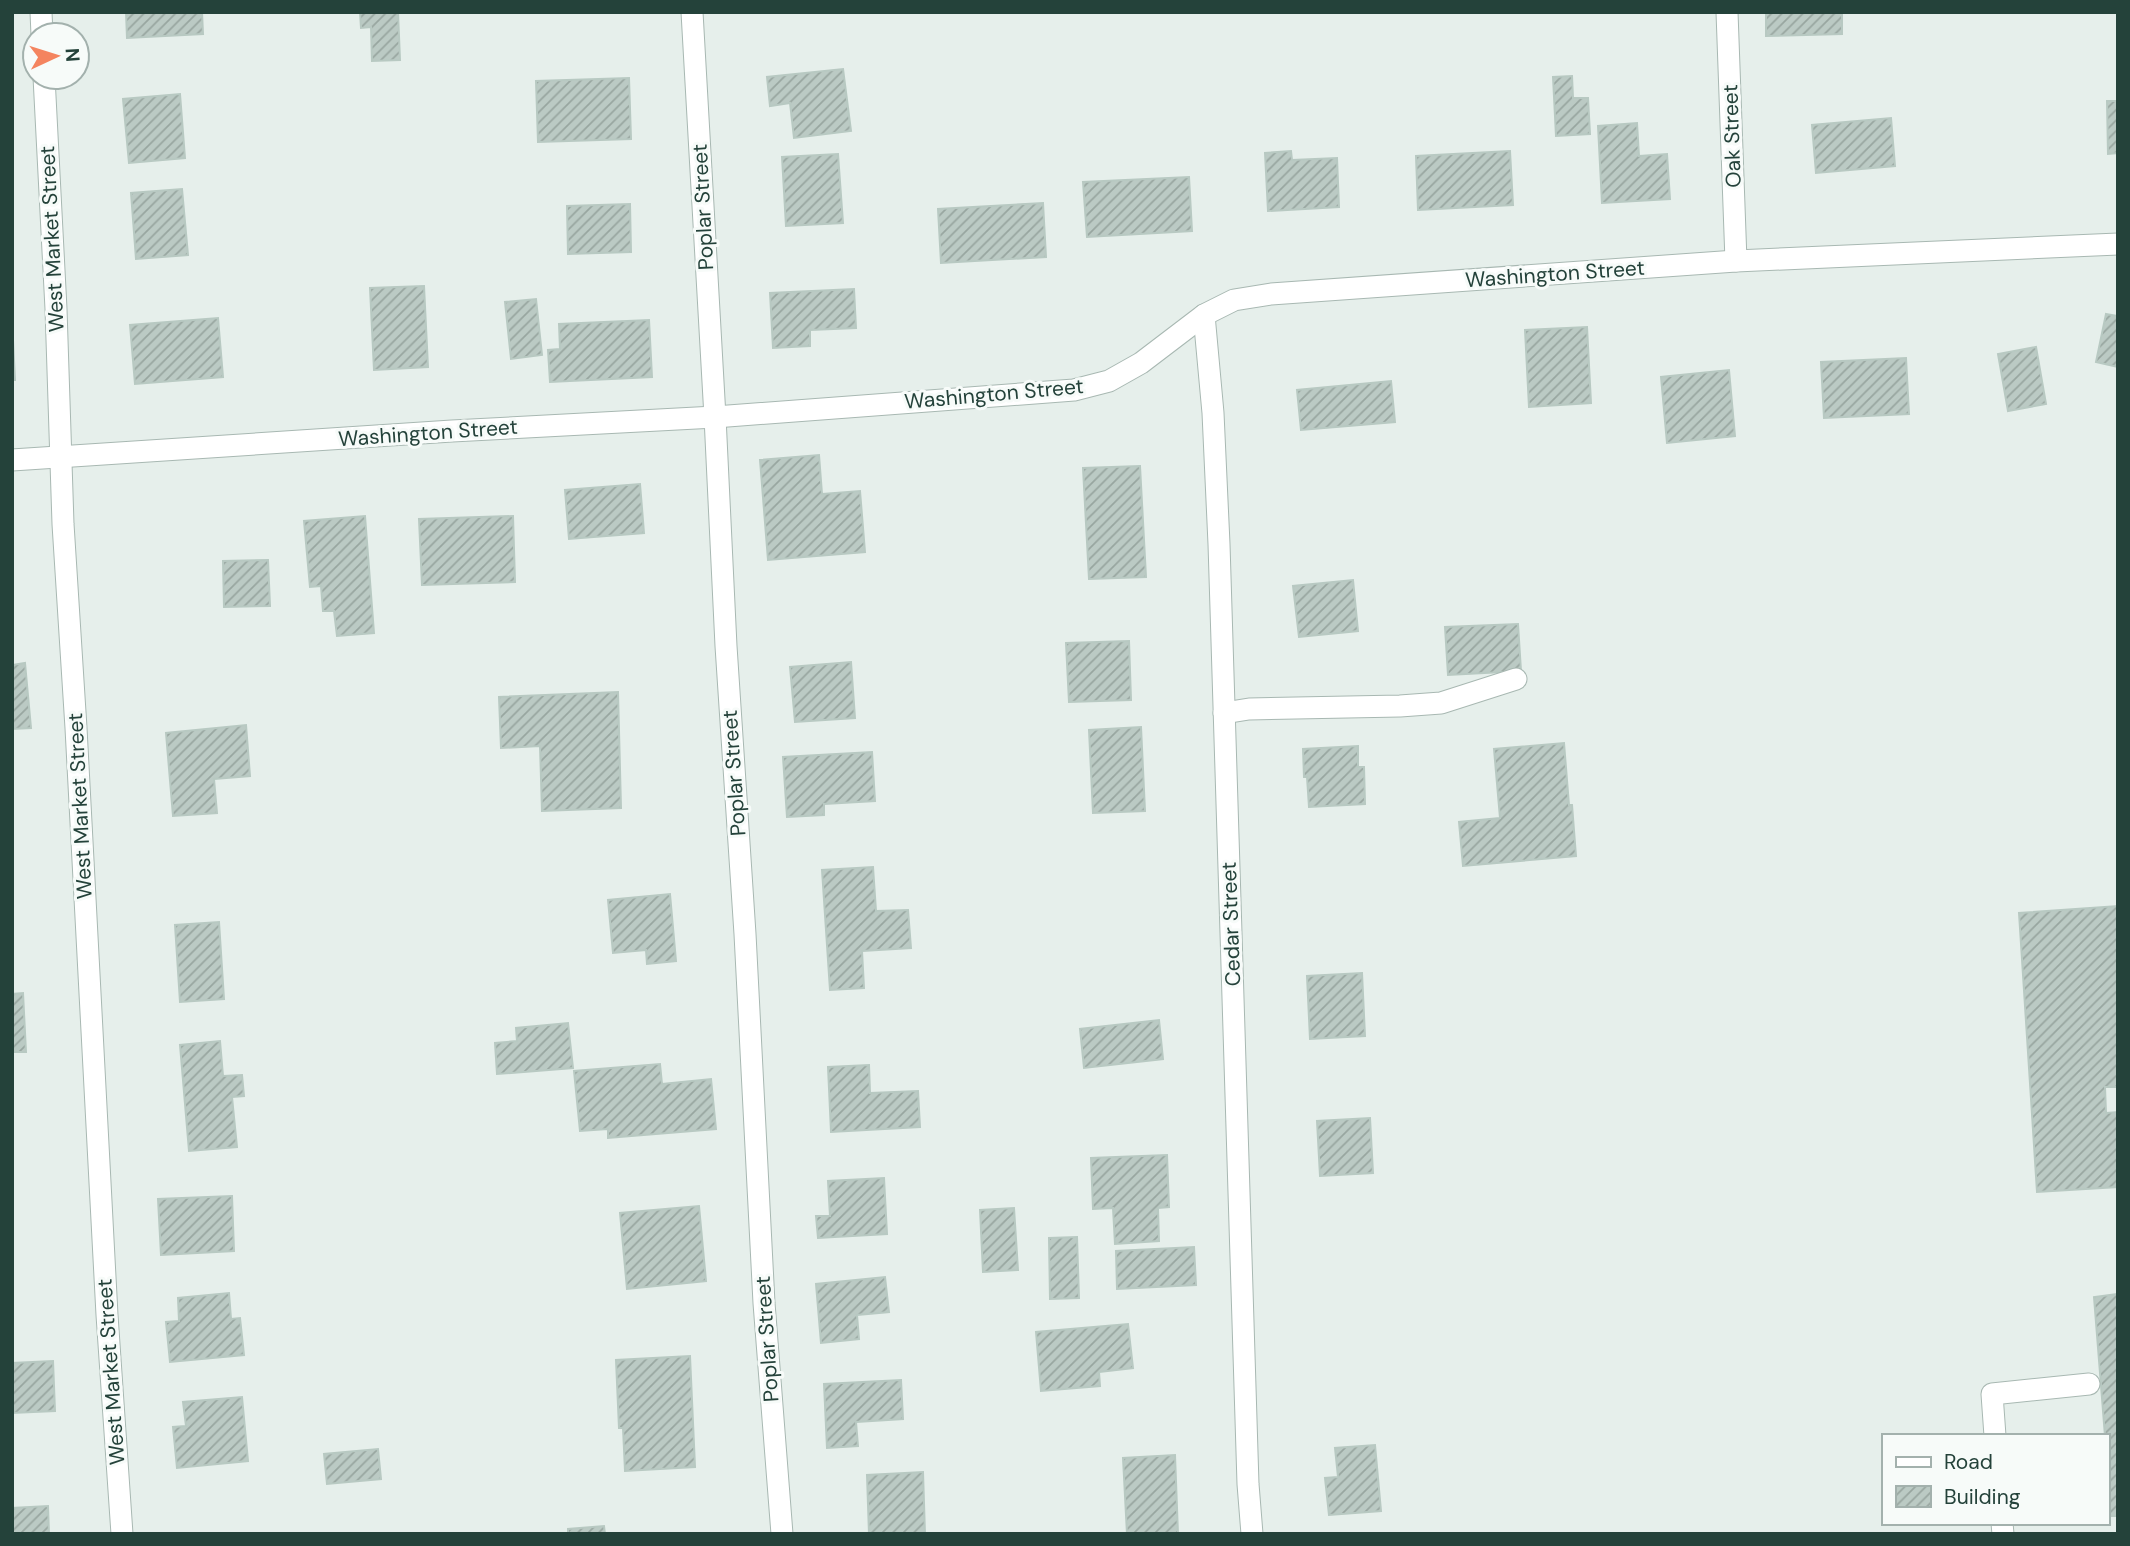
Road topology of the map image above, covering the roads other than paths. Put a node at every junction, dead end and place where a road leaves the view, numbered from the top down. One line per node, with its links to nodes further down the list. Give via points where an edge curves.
1 (692, 12): 7 (street, Poplar Street)
2 (1727, 12): 5 (street, Oak Street)
3 (45, 91): 8 (street, West Market Street)
4 (2118, 244): 5 (street, Washington Street)
5 (1736, 261): 6 (street, Washington Street, via 1271,294 1234,300)
6 (1204, 315): 7 (street, Washington Street, via 1141,363 1109,381 1074,390); 11 (street, Cedar Street, via 1213,413)
7 (715, 417): 8 (street, Washington Street); 15 (street, Poplar Street, via 764,1303)
8 (61, 457): 9 (street, Washington Street); 14 (street, West Market Street)
9 (12, 460)
10 (1516, 678): 11 (street, via 1441,703)
11 (1224, 713): 16 (street, Cedar Street)
12 (2089, 1384): 13 (street, via 1992,1394)
13 (1995, 1434)
14 (122, 1534)
15 (782, 1534)
16 (1252, 1534)

